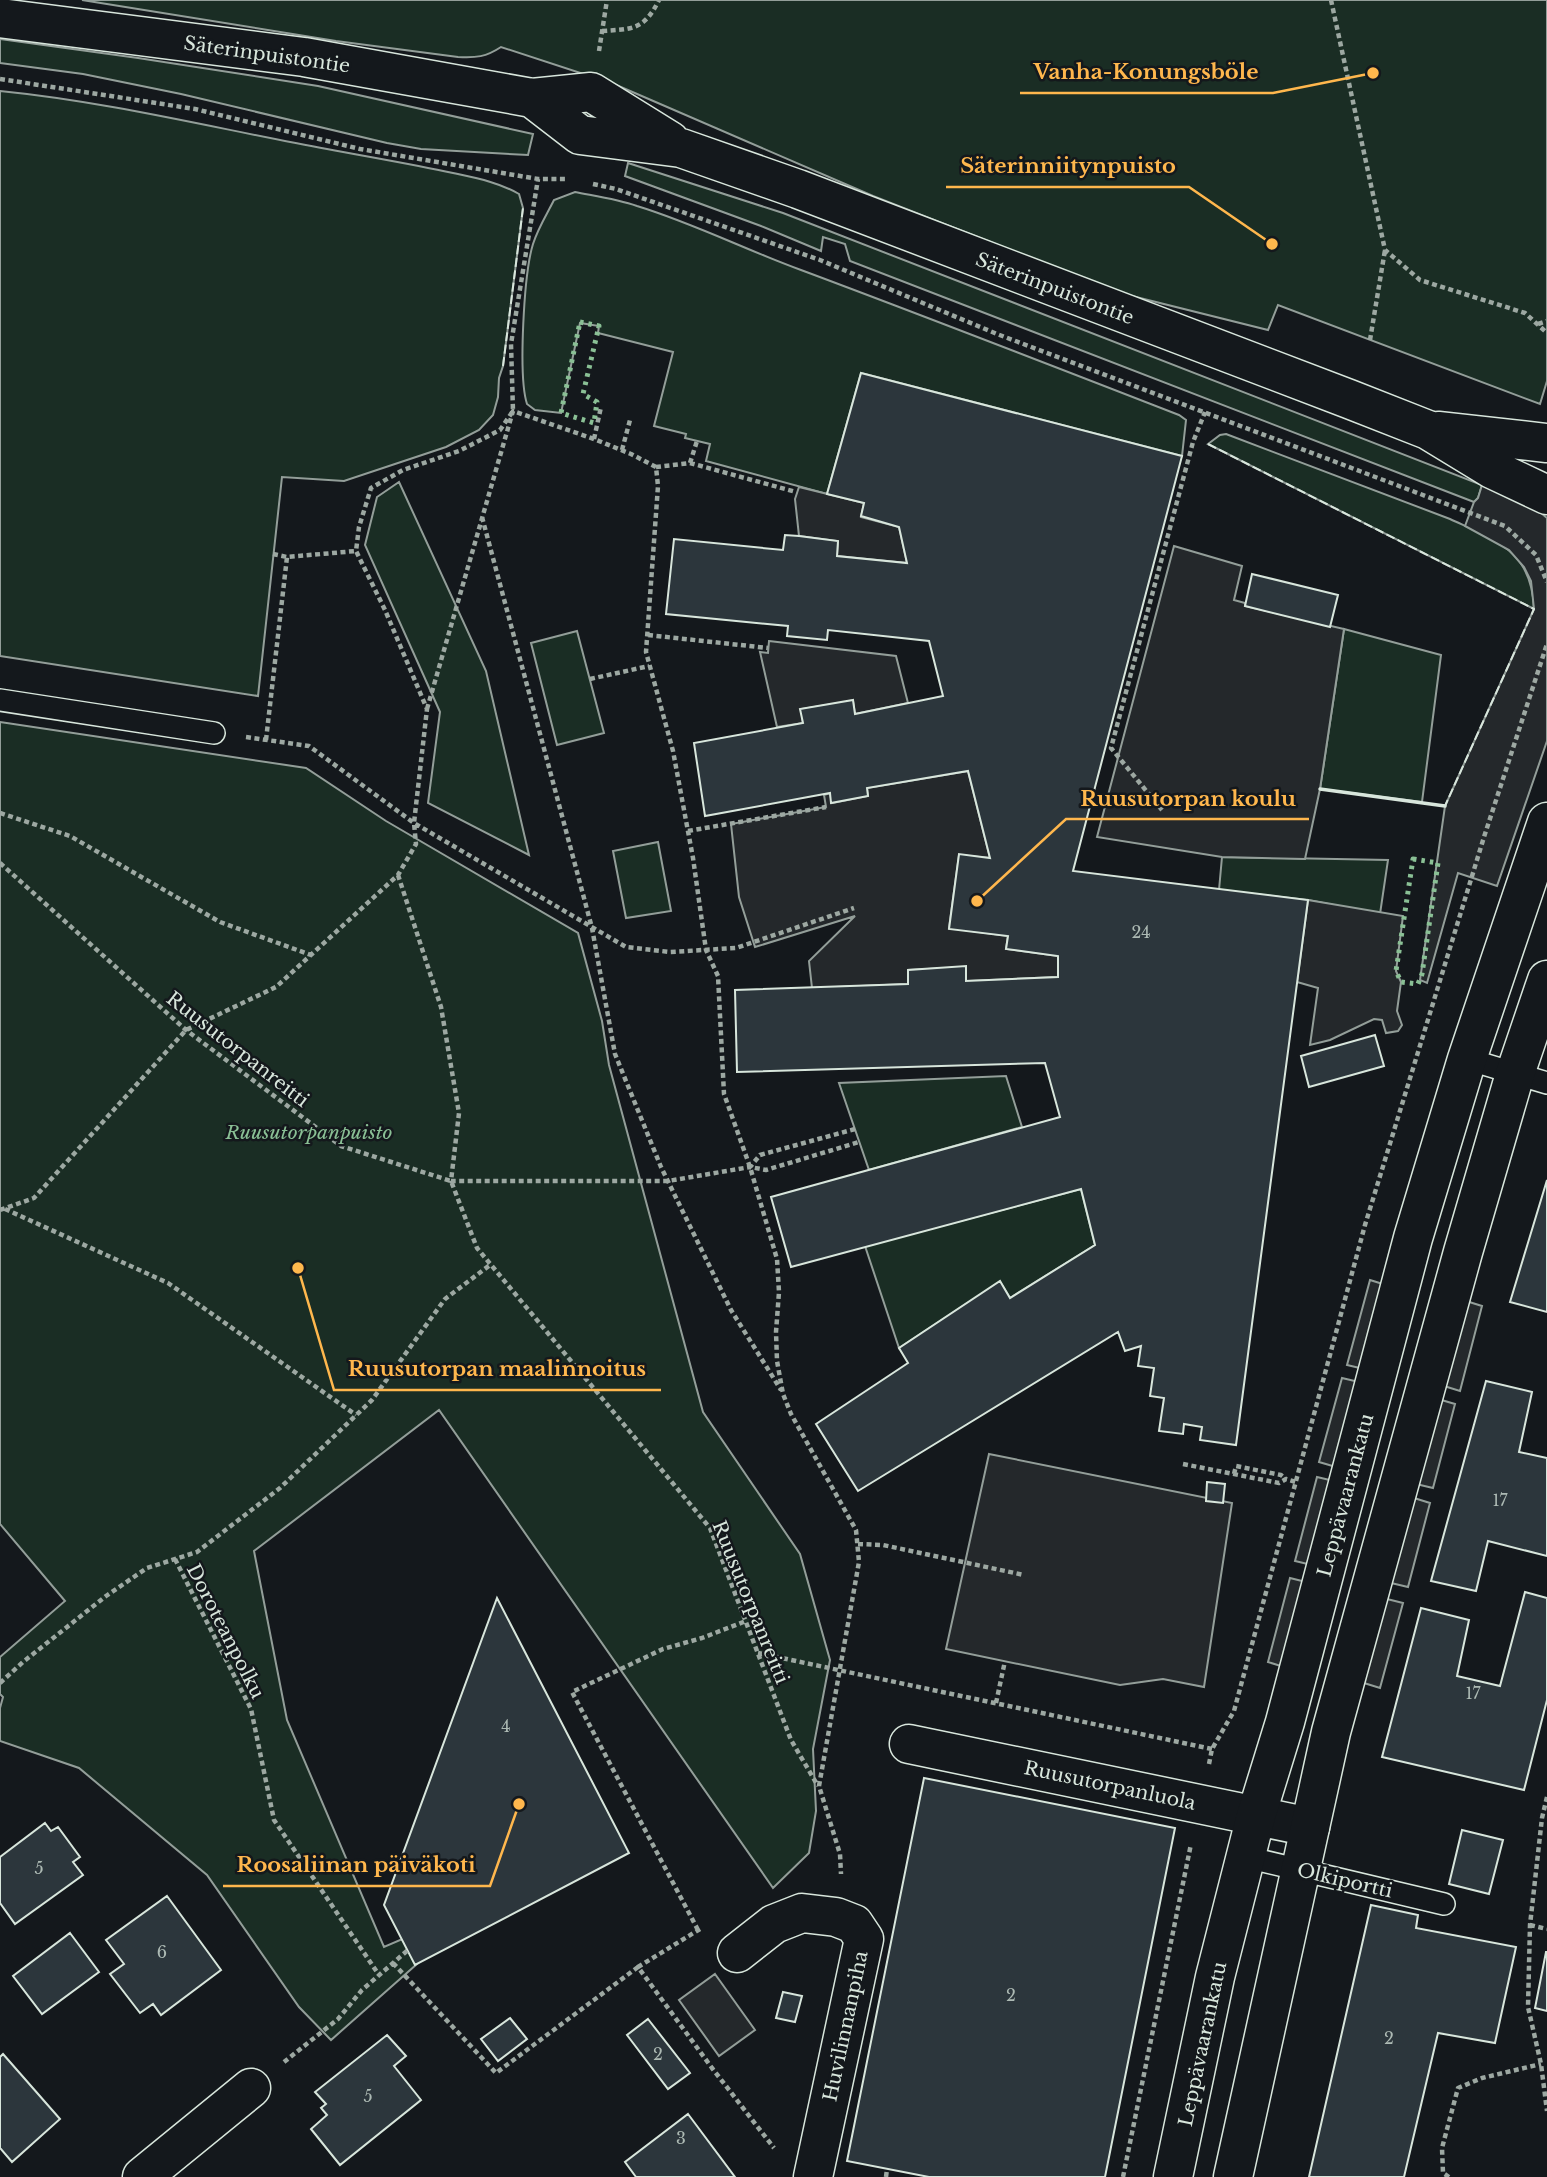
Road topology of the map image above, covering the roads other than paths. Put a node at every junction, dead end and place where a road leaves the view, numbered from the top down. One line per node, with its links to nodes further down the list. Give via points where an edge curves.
1 (0, 18): 2 (main road, Säterinpuistontie, via 304,57 532,99 580,135 681,148 799,189)
2 (1427, 430): 3 (main road, Säterinpuistontie); 4 (main road, Säterinpuistontie)
3 (1547, 443)
4 (1547, 495)
5 (0, 700): 6 (lane)
6 (214, 733)
7 (1547, 822): 9 (main road, Leppävaarankatu)
8 (1547, 980): 10 (main road)
9 (1467, 1059): 10 (lane); 12 (main road, Leppävaarankatu, via 1413,1238)
10 (1531, 1078): 13 (main road, via 1463,1252 1331,1732)
11 (909, 1744): 12 (main road, Ruusutorpanluola)
12 (1256, 1816): 13 (main road, Ruusutorpanluola); 14 (main road, Leppävaarankatu)
13 (1310, 1826): 15 (main road)
14 (1246, 1857): 15 (lane, Olkiportti); 21 (main road, Leppävaarankatu, via 1215,1977)
15 (1300, 1870): 16 (lane, Olkiportti); 22 (main road)
16 (1444, 1904)
17 (737, 1953): 20 (main road, Huvilinnanpiha, via 774,1924 802,1913 854,1924 864,1939)
18 (251, 2088): 19 (main road)
19 (142, 2177)
20 (813, 2177)
21 (1173, 2177)
22 (1233, 2177)

